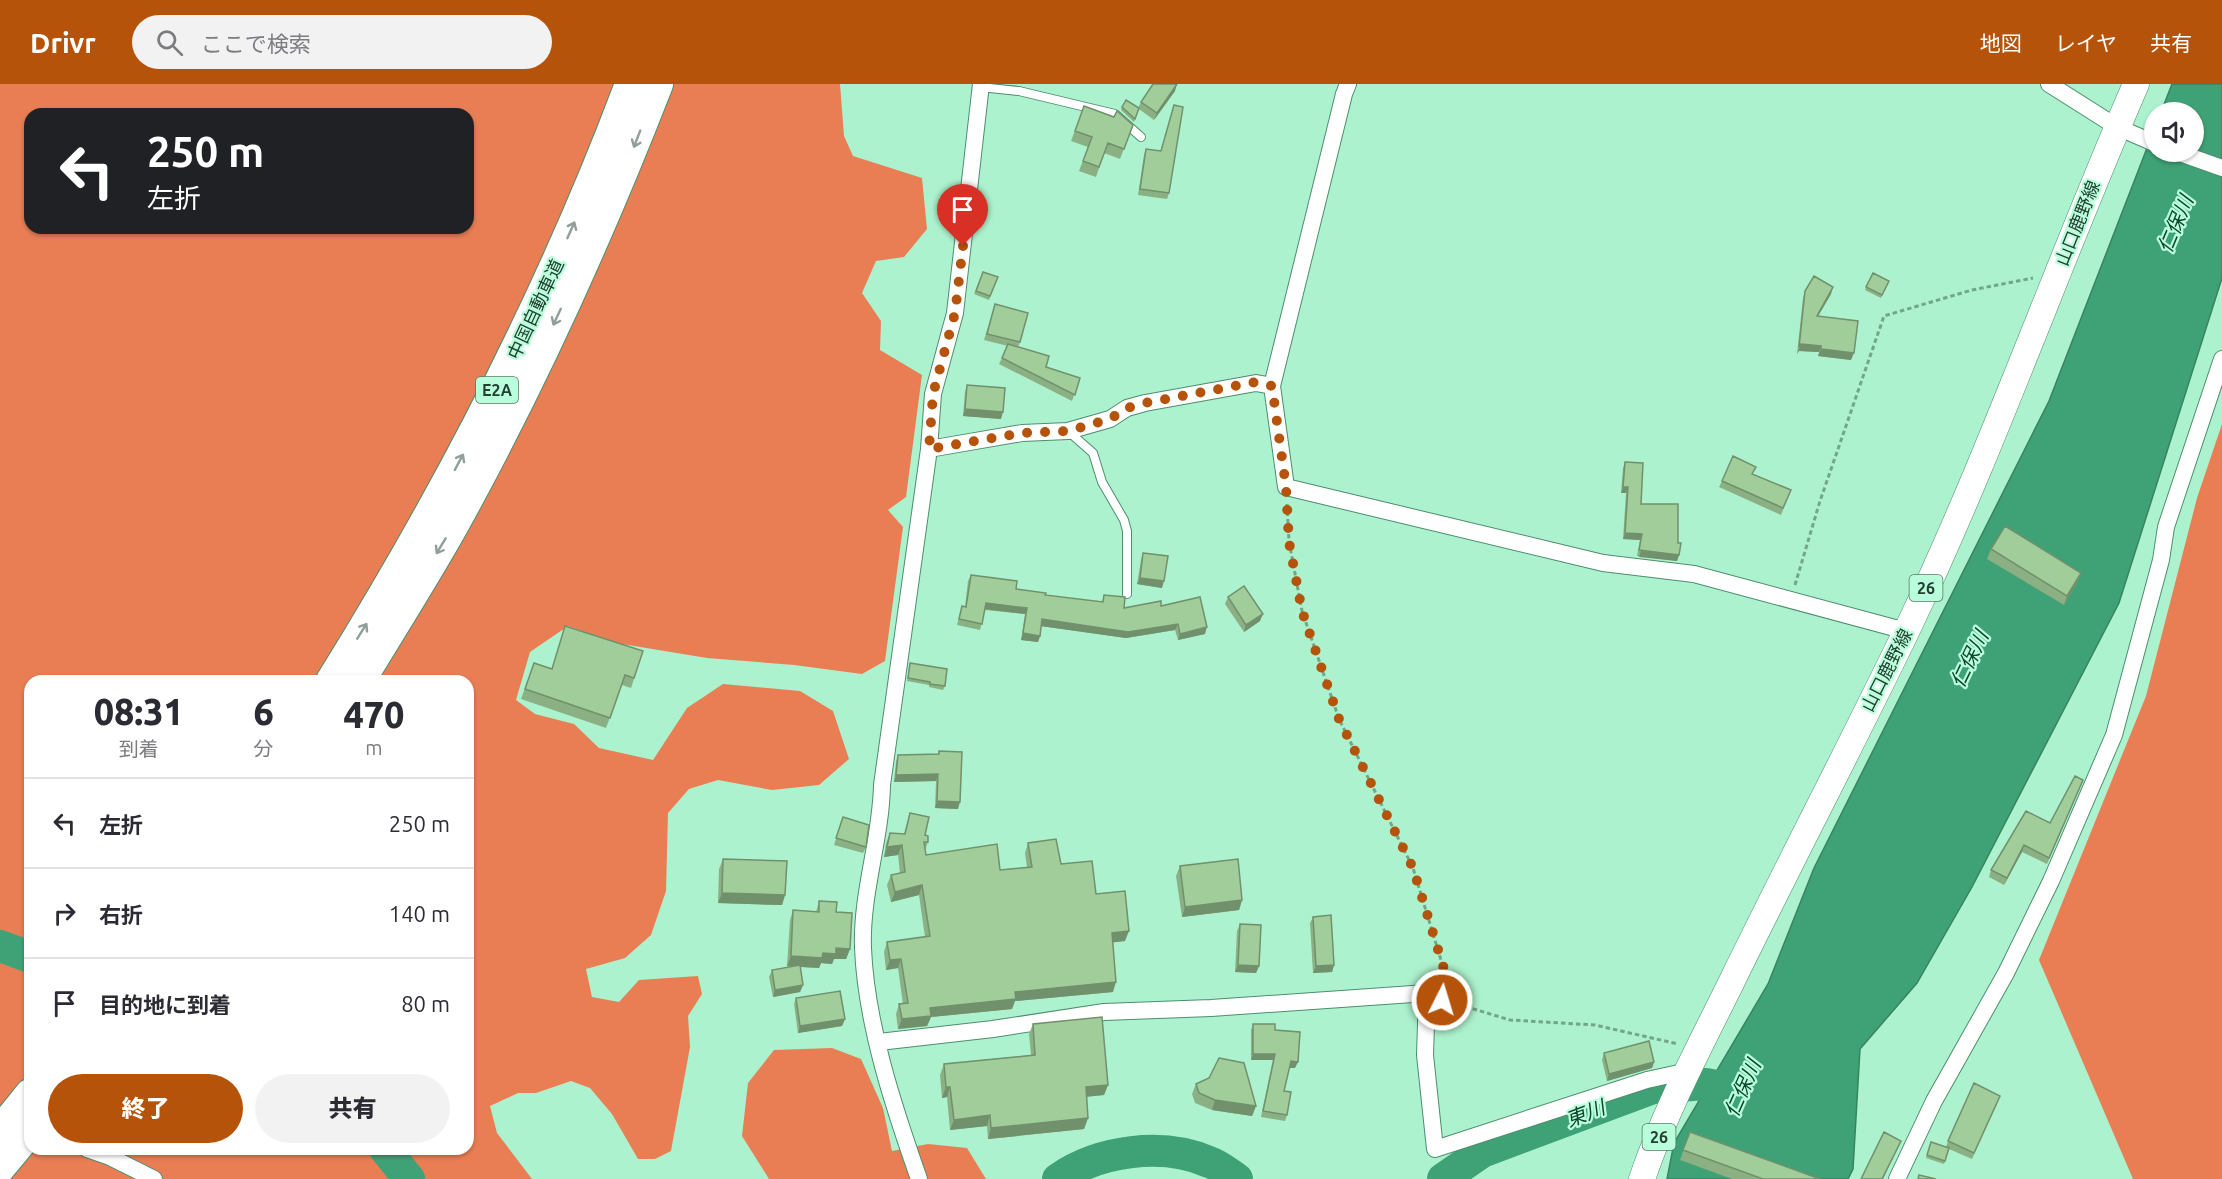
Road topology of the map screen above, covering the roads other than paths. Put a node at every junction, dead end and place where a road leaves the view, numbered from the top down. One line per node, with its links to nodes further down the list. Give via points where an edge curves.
1 (630, 84): 18 (highway, 中国自動車道 / E2A, one-way to 1, via 429,518 500,385 603,157)
2 (658, 84): 19 (highway, 中国自動車道 / E2A, one-way to 19, via 626,166 519,399 455,522)
3 (1348, 84): 13 (street)
4 (2049, 84): 7 (street)
5 (2136, 84): 7 (main road, 山口鹿野線 / 26)
6 (980, 86): 8 (lane, via 1020,91 1115,114); 15 (street, via 955,313 933,394)
7 (2117, 127): 9 (street); 17 (main road, 山口鹿野線 / 26, via 1992,440)
8 (1141, 137)
9 (2144, 139)
10 (2204, 162): 11 (street)
11 (2222, 168)
12 (2222, 359): 30 (street, via 2166,527 2161,560 2114,735 2015,955 1934,1101)
13 (1272, 386): 14 (street, via 1256,382 1145,403 1110,419); 17 (street, via 1286,487 1603,563 1694,573)
14 (1068, 431): 15 (street, via 1022,433); 16 (lane, via 1093,453 1102,482 1124,520)
15 (929, 449): 20 (street, via 882,785 881,820 865,907 863,949)
16 (1127, 594)
17 (1906, 631): 21 (main road, 山口鹿野線 / 26)
18 (335, 675)
19 (364, 675)
20 (879, 1042): 21 (street, via 1104,1012 1427,993 1425,1055 1435,1149 1647,1080); 28 (street, via 897,1118)
21 (1683, 1081): 29 (main road, 山口鹿野線 / 26)
22 (24, 1101): 23 (highway)
23 (0, 1131)
24 (24, 1139): 26 (highway)
25 (104, 1155): 27 (street)
26 (0, 1168)
27 (154, 1179)
28 (919, 1179)
29 (1642, 1179)
30 (1897, 1179)

